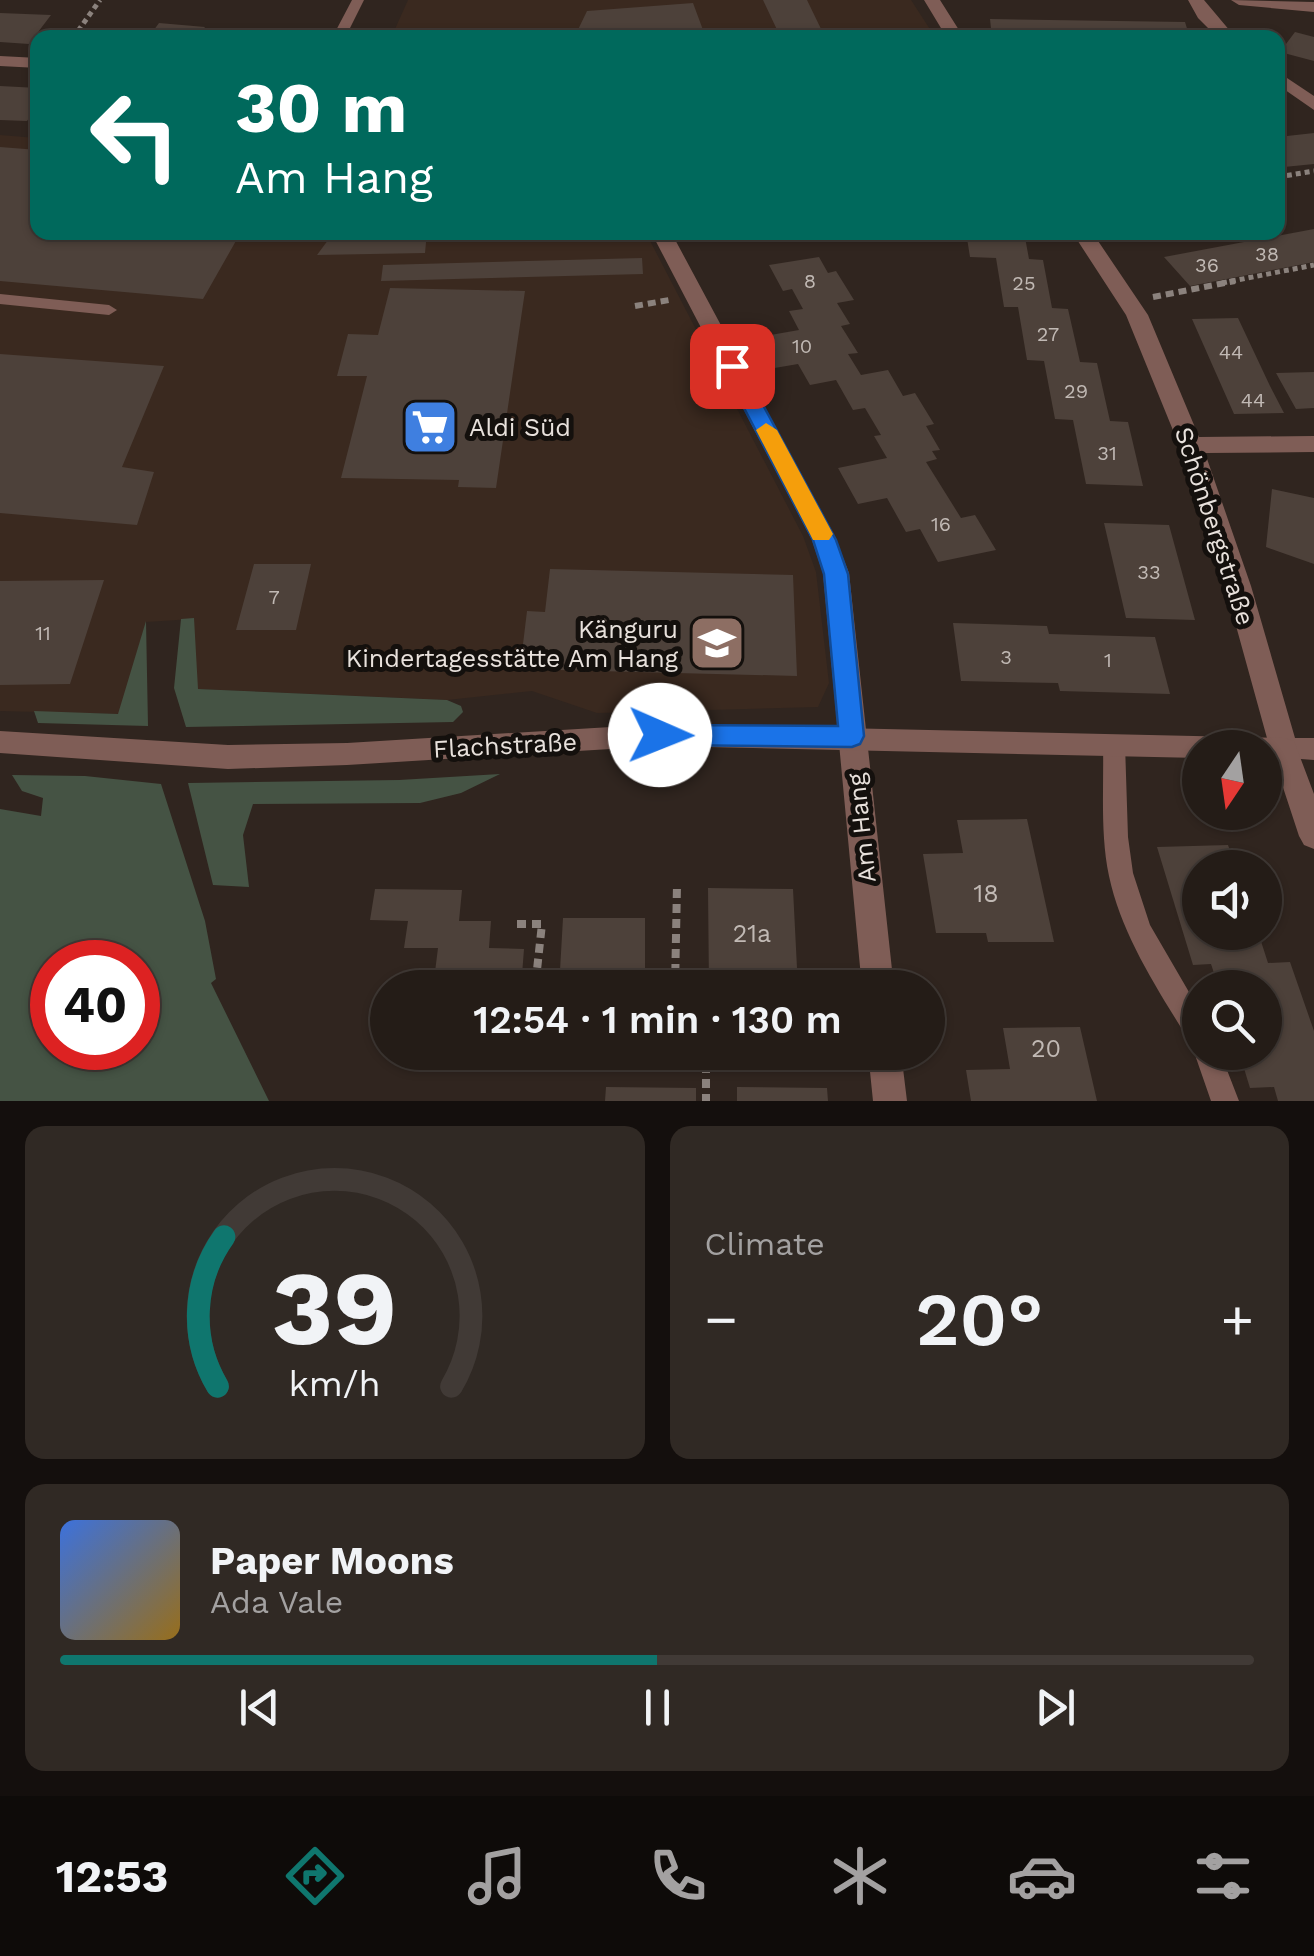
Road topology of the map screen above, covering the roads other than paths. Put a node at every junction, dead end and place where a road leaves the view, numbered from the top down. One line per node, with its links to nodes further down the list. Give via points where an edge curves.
1 (358, 0): 6 (lane)
2 (932, 0): 7 (street)
3 (1196, 0): 8 (street)
4 (1239, 0): 5 (street)
5 (1314, 7)
6 (342, 30)
7 (951, 30)
8 (1220, 30)
9 (0, 62): 10 (street)
10 (30, 63)
11 (1285, 82): 12 (street)
12 (1314, 105)
13 (665, 240): 20 (street, Am Hang, via 824,540 836,574)
14 (1087, 240): 18 (street, Schönbergstraße, via 1128,302)
15 (0, 299): 16 (lane)
16 (109, 310)
17 (1314, 444): 18 (street)
18 (1191, 446): 19 (street, Schönbergstraße, via 1238,586)
19 (1270, 730)
20 (852, 736): 21 (street, Flachstraße, via 660,735 228,756); 22 (street, Flachstraße); 28 (street, Am Hang)
21 (0, 742)
22 (1114, 744): 23 (street, Flachstraße); 29 (lane, via 1124,890)
23 (1182, 746)
24 (1282, 748): 25 (street)
25 (1314, 749)
26 (1282, 766): 27 (street, Schönbergstraße)
27 (1314, 836)
28 (876, 970)
29 (1182, 1004)
30 (886, 1070): 32 (street)
31 (1214, 1070): 33 (lane)
32 (890, 1101)
33 (1225, 1101)

